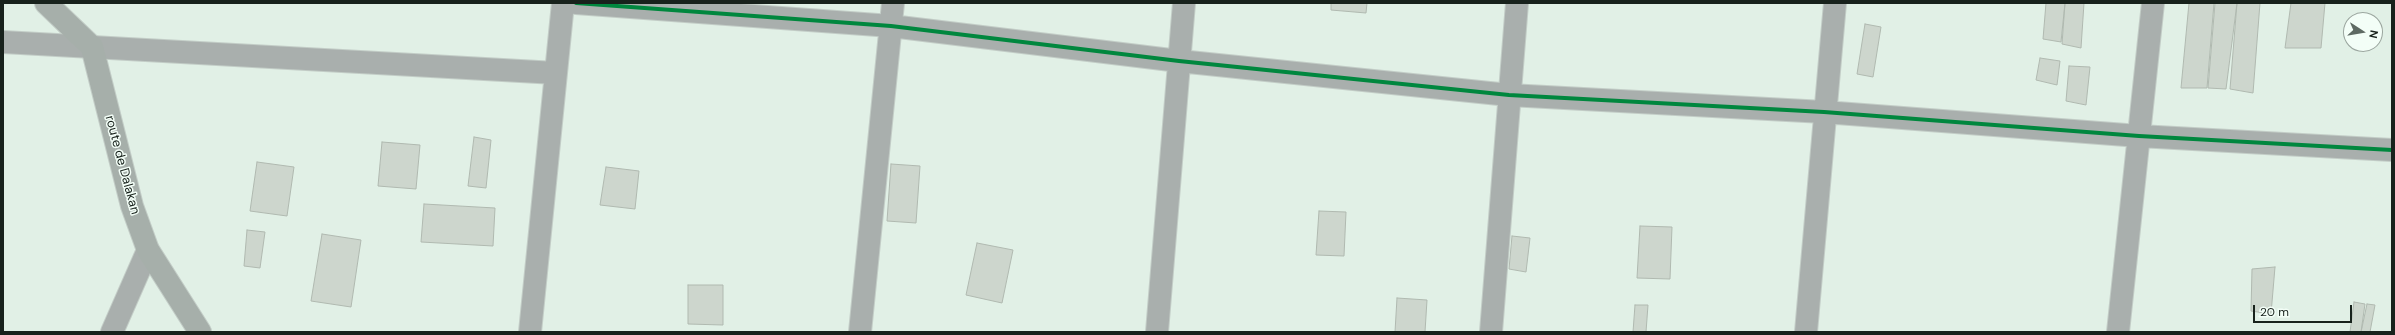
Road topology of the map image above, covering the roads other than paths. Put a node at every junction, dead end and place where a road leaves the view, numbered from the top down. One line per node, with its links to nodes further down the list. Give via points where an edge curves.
1 (46, 3): 11 (street)
2 (563, 3): 13 (street)
3 (576, 3): 9 (street)
4 (892, 3): 9 (street)
5 (1184, 3): 12 (street)
6 (1517, 3): 14 (street)
7 (1835, 3): 15 (street)
8 (2153, 3): 16 (street)
9 (891, 26): 12 (street); 22 (street)
10 (3, 42): 11 (street)
11 (92, 47): 13 (street); 18 (street, route de Dalakan, via 132,206)
12 (1179, 61): 14 (street); 23 (street)
13 (556, 73): 21 (street)
14 (1509, 95): 15 (street); 24 (street)
15 (1824, 112): 16 (street); 25 (street)
16 (2139, 136): 17 (street); 26 (street)
17 (2392, 150)
18 (148, 250): 19 (street); 20 (street, route de Dalakan)
19 (112, 332)
20 (200, 332)
21 (530, 332)
22 (860, 332)
23 (1157, 332)
24 (1492, 332)
25 (1806, 332)
26 (2118, 332)

